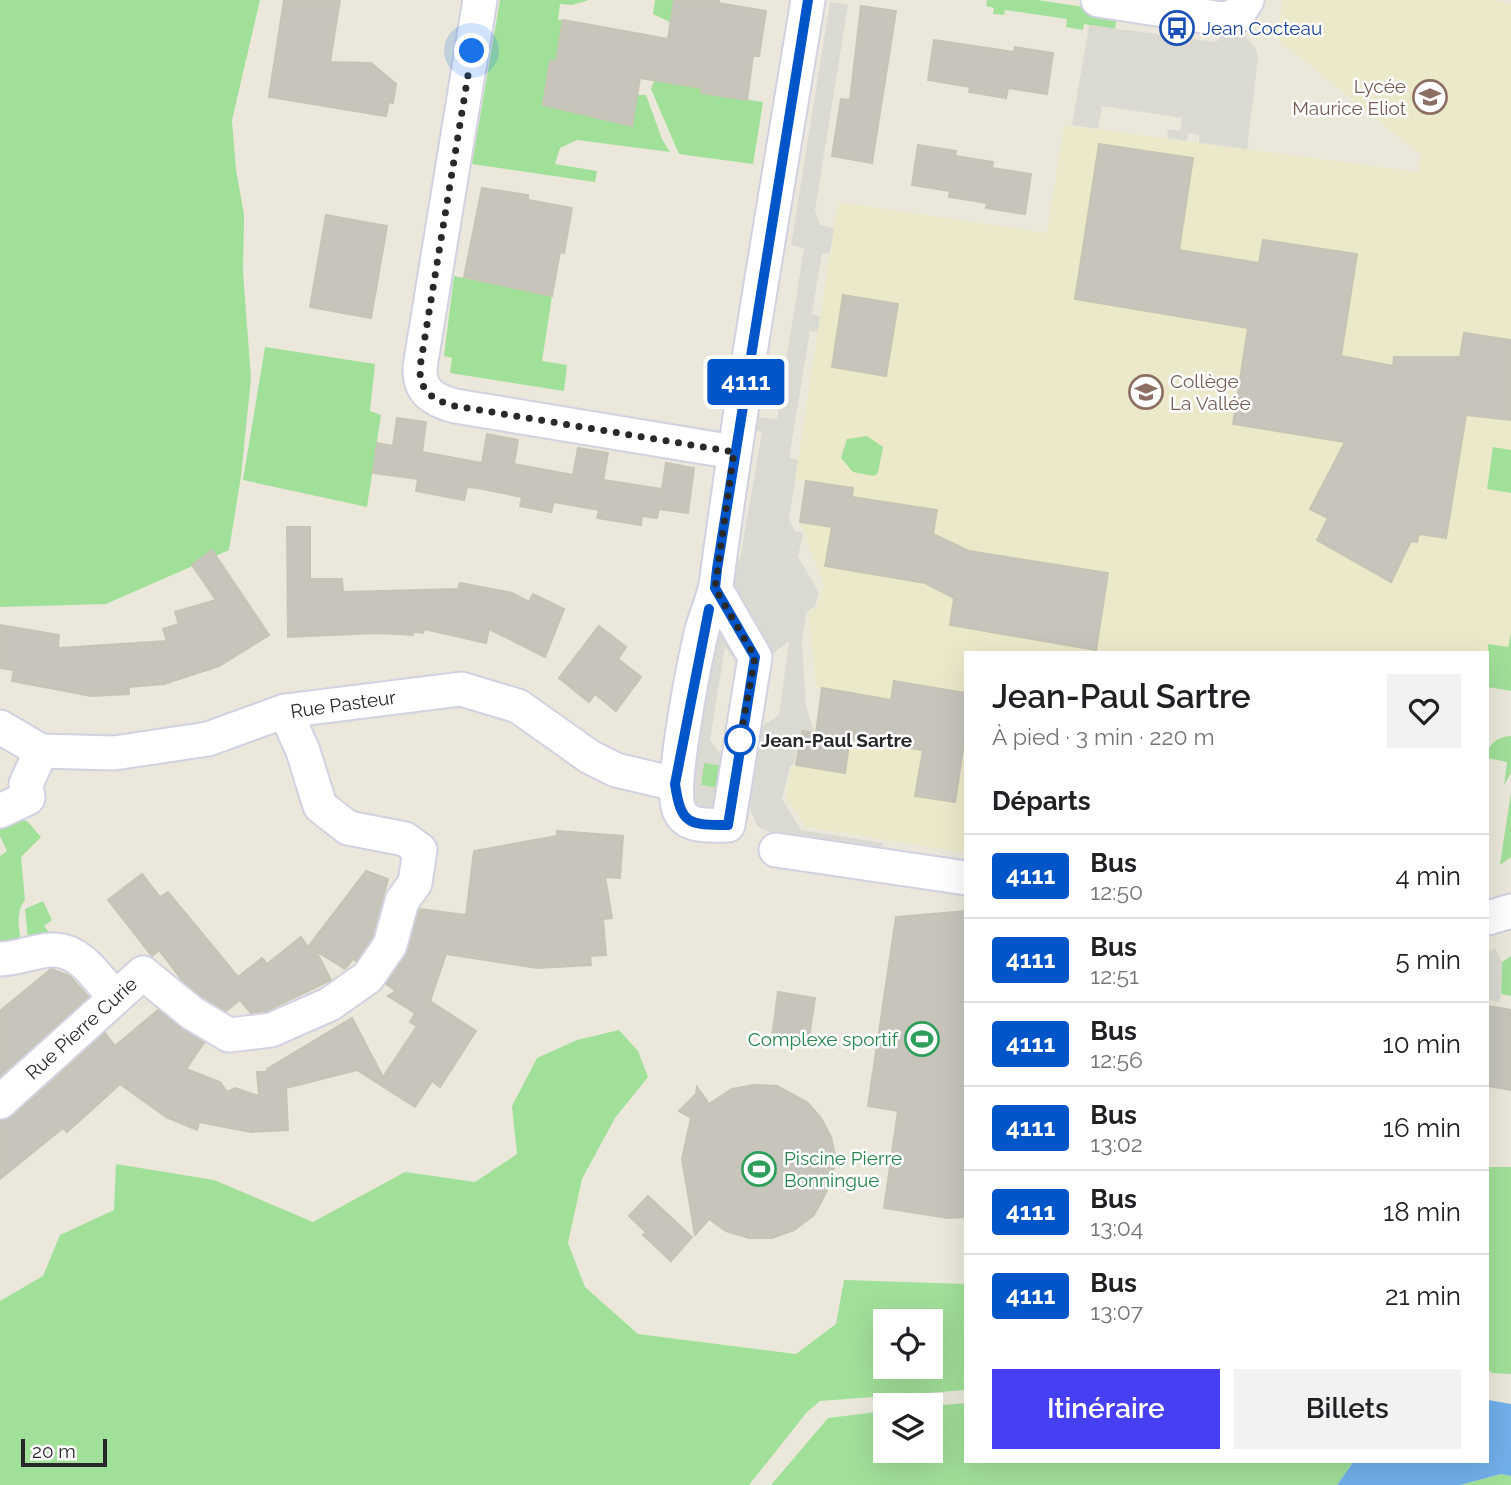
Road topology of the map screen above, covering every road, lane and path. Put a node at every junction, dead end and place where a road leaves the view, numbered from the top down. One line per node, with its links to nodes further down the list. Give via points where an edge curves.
1 (480, 0): 5 (street, via 420,367 422,386 432,398 455,406)
2 (808, 0): 5 (street)
3 (1098, 0): 4 (street, via 1222,19)
4 (1242, 8)
5 (734, 452): 6 (street)
6 (715, 588): 10 (street, via 702,630); 10 (street, via 755,657 728,825 688,821 679,810)
7 (285, 711): 9 (street, Rue Pasteur, via 208,739 114,753); 10 (street, Rue Pasteur, via 461,689 518,706 616,770); 17 (street, Rue Pierre Curie, via 320,806 348,828 405,839 420,850 415,883 402,901 390,945 368,977 354,988 271,1030 229,1035 192,1013 143,973)
8 (0, 727): 9 (street, Rue Pasteur)
9 (41, 751): 11 (street, via 26,784 28,799)
10 (675, 784)
11 (0, 811)
12 (776, 850): 13 (street)
13 (964, 878)
14 (1511, 911): 15 (street)
15 (1489, 918)
16 (0, 959): 17 (street, via 56,950 81,959)
17 (115, 998): 18 (street, Rue Pierre Curie)
18 (0, 1101)

